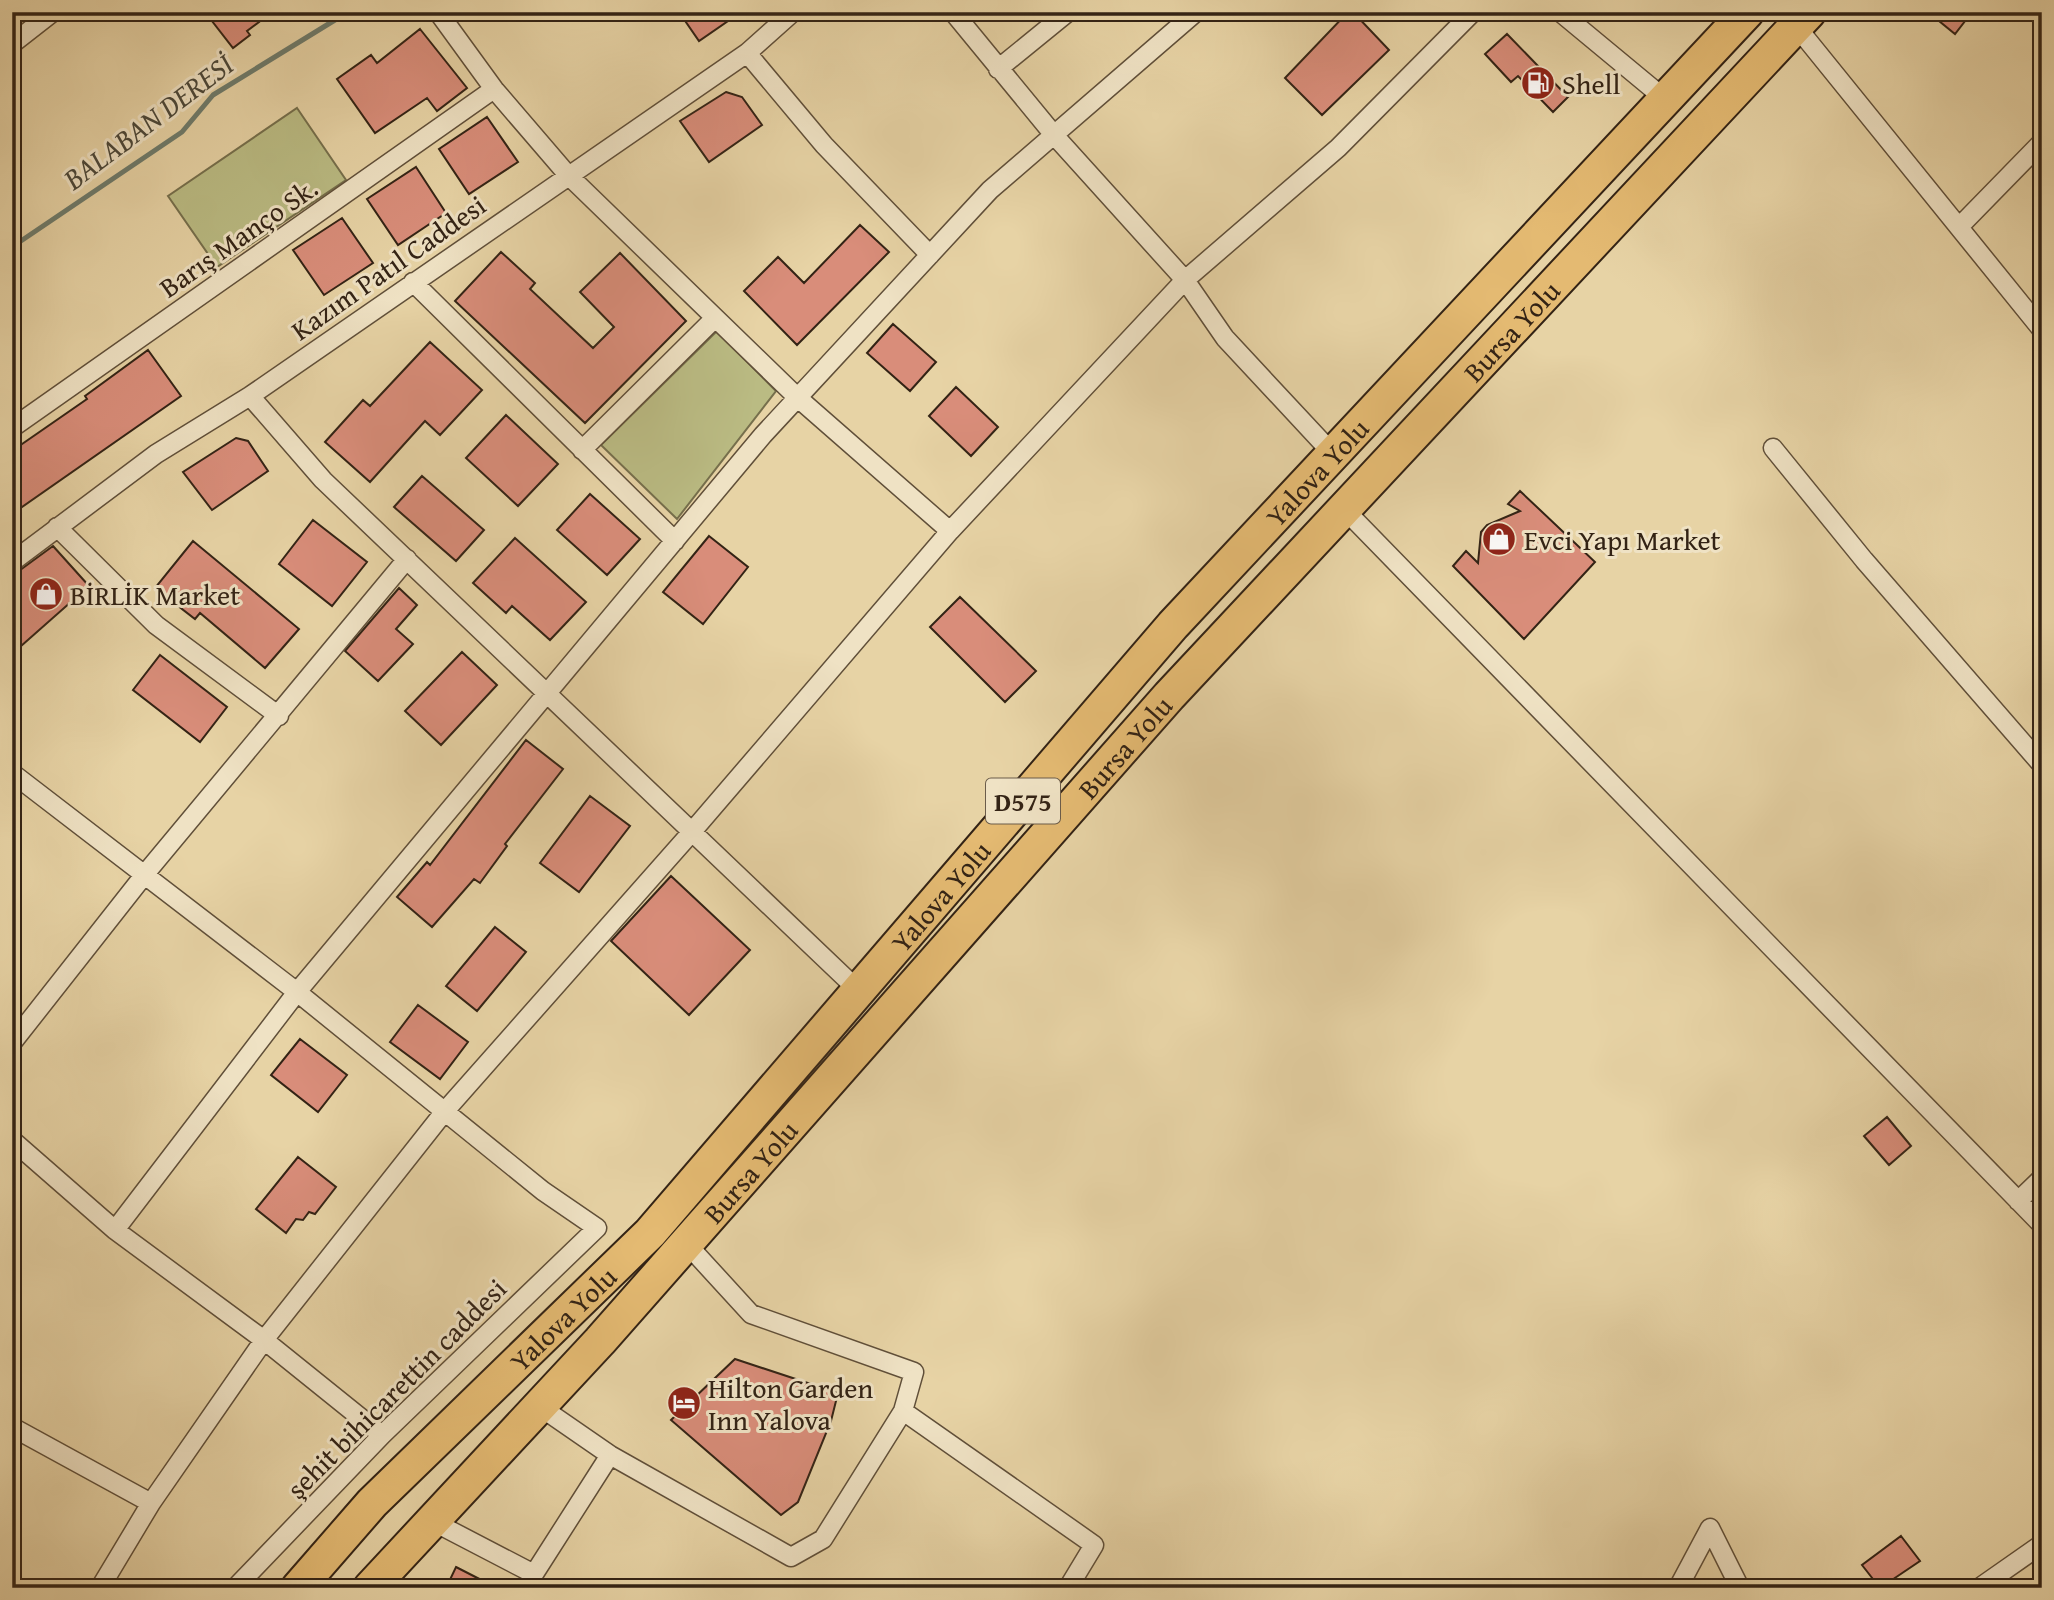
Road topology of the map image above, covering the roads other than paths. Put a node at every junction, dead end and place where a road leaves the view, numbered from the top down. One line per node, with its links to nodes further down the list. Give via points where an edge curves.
1 (53, 12): 11 (street)
2 (438, 12): 14 (street)
3 (793, 12): 12 (street, Kazım Patıl Caddesi)
4 (953, 12): 13 (street)
5 (1068, 12): 13 (street)
6 (1196, 12): 16 (street)
7 (1473, 12): 21 (street, via 1338,148)
8 (1560, 12): 15 (street)
9 (1747, 12): 15 (highway, Yalova Yolu / D575)
10 (1802, 19): 19 (street); 31 (highway, Bursa Yolu / D575)
11 (12, 44)
12 (747, 52): 18 (street, Kazım Patıl Caddesi); 20 (street, via 824,145)
13 (998, 69): 16 (street)
14 (494, 89): 18 (street); 27 (street, Barış Manço Sk.)
15 (1665, 99): 30 (highway, Yalova Yolu / D575)
16 (1054, 135): 20 (street, via 990,190); 21 (street)
17 (2042, 142): 19 (street)
18 (567, 174): 22 (street, Kazım Patıl Caddesi); 23 (street)
19 (1959, 227): 24 (street)
20 (930, 255): 26 (street)
21 (1185, 280): 30 (street, via 1225,338); 33 (street)
22 (413, 282): 25 (street, Kazım Patıl Caddesi); 29 (street)
23 (715, 318): 26 (street); 29 (street)
24 (2042, 330)
25 (250, 396): 32 (street, Kazım Patıl Caddesi, via 156,454); 35 (street, via 323,480)
26 (798, 398): 33 (street); 34 (street)
27 (12, 428)
28 (1773, 448): 39 (street)
29 (582, 450): 34 (street)
30 (1333, 454): 44 (highway, Yalova Yolu / D575, via 1173,625)
31 (1344, 509): 49 (street); 52 (highway, Bursa Yolu / D575, via 1168,696)
32 (57, 527): 36 (street, Kazım Patıl Caddesi); 38 (street, via 156,625)
33 (950, 531): 41 (street)
34 (675, 541): 37 (street)
35 (407, 559): 37 (street); 38 (street)
36 (12, 562)
37 (549, 693): 41 (street); 43 (street)
38 (279, 716): 42 (street)
39 (2042, 765)
40 (12, 773): 42 (street)
41 (690, 834): 44 (street); 46 (street)
42 (145, 874): 43 (street); 45 (street)
43 (297, 992): 46 (street); 51 (street)
44 (860, 992): 66 (highway, Yalova Yolu / D575, via 650,1233 372,1503)
45 (12, 1043)
46 (445, 1111): 53 (street); 57 (street, şehit bihicarettin caddesi, via 543,1191 597,1228)
47 (12, 1140): 51 (street)
48 (2042, 1178): 49 (street)
49 (2018, 1201): 50 (street)
50 (2042, 1226)
51 (115, 1230): 53 (street)
52 (686, 1243): 54 (highway, Bursa Yolu / D575); 55 (street, via 751,1314 914,1372)
53 (264, 1340): 57 (street); 59 (street)
54 (539, 1406): 58 (street); 60 (highway, Bursa Yolu / D575)
55 (903, 1411): 58 (street, via 823,1539 791,1557); 68 (street, via 1094,1545)
56 (12, 1427): 59 (street)
57 (382, 1434): 65 (street, şehit bihicarettin caddesi)
58 (610, 1455): 62 (street)
59 (152, 1503): 64 (street)
60 (432, 1521): 62 (street); 67 (highway, Bursa Yolu / D575)
61 (2042, 1544): 63 (street)
62 (531, 1581)
63 (1990, 1585)
64 (100, 1588)
65 (235, 1588)
66 (298, 1588)
67 (370, 1588)
68 (1068, 1588)
69 (1678, 1588): 70 (street, via 1710,1528)
70 (1740, 1588)

